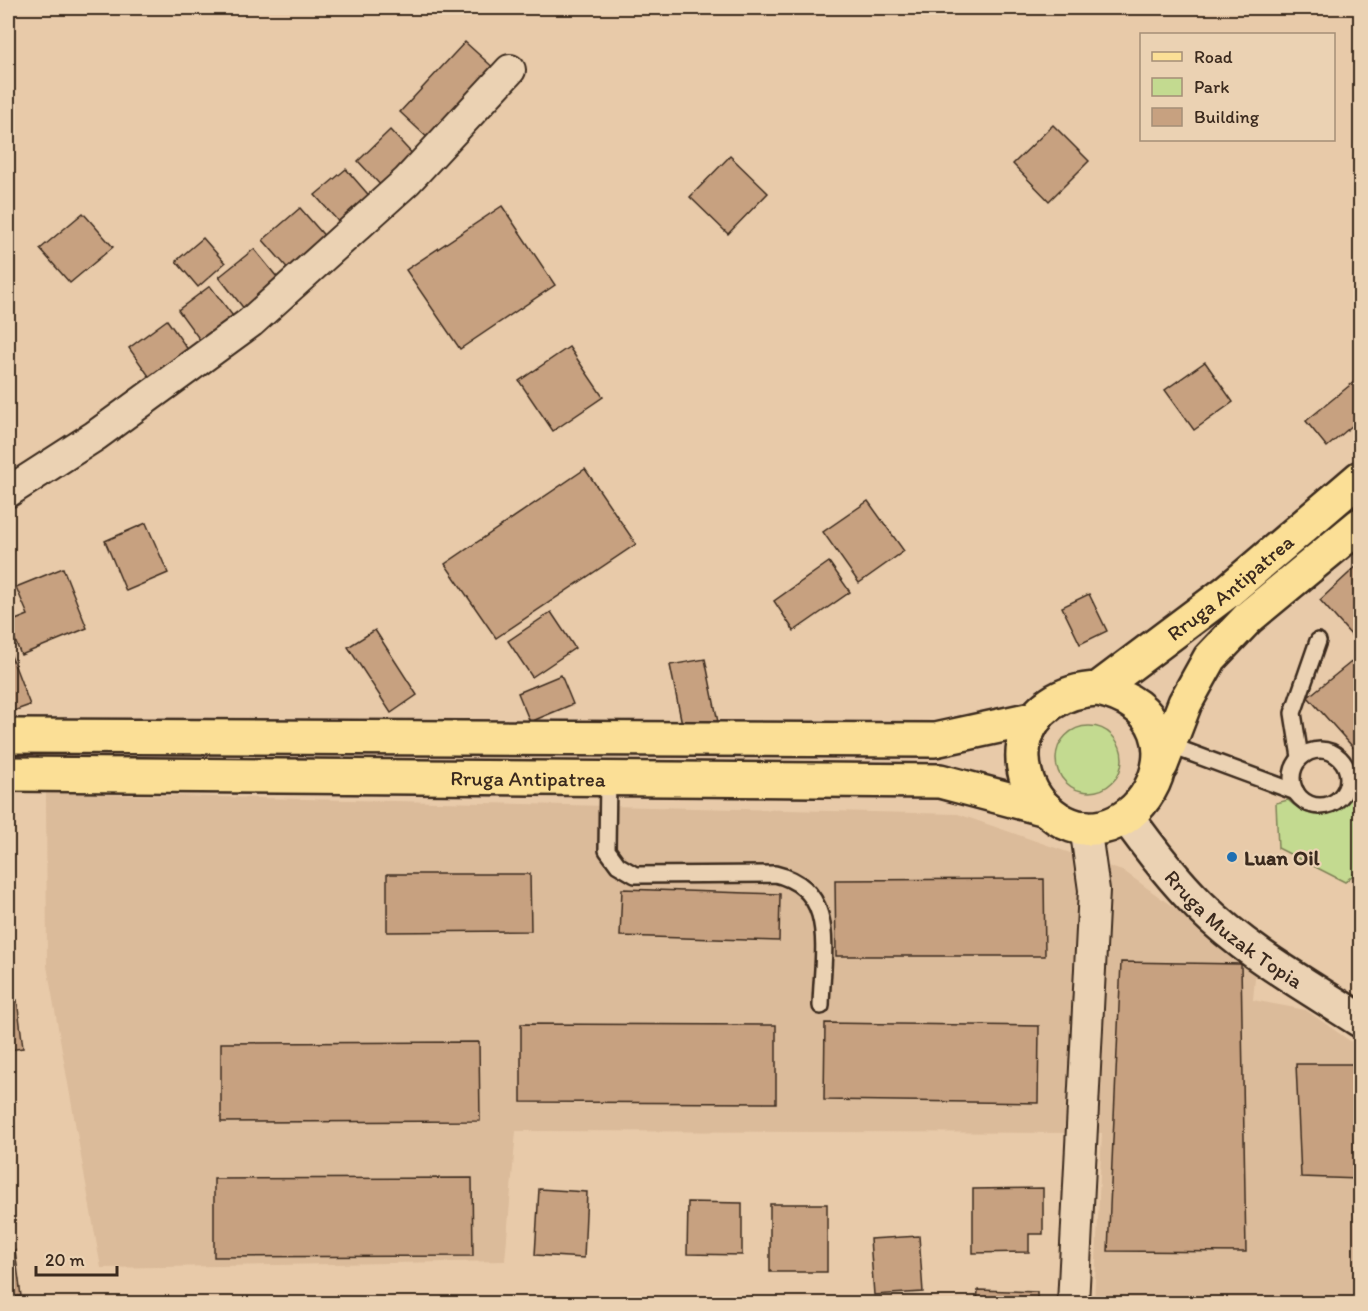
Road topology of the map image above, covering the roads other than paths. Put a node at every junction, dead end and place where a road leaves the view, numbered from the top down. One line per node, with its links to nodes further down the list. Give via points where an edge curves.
1 (510, 70): 3 (street, via 408,181 251,322 95,436)
2 (1360, 478): 6 (main road, Rruga Antipatrea, via 1227,592)
3 (8, 492)
4 (1360, 525): 10 (main road, Rruga Antipatrea, via 1250,617 1210,658 1185,703)
5 (1318, 641): 9 (lane, via 1293,713)
6 (1098, 689): 7 (main road, Rruga Antipatrea, via 1070,693 1045,706); 10 (main road, Rruga Antipatrea, via 1125,698 1147,717)
7 (1036, 718): 8 (main road, Rruga Antipatrea, via 934,740); 14 (main road, Rruga Antipatrea, via 1024,744 1024,772)
8 (8, 736)
9 (1300, 758): 13 (lane, via 1292,774); 13 (lane, via 1308,752 1326,750 1343,760 1348,778 1343,795 1328,805 1310,804)
10 (1164, 759): 13 (lane); 15 (main road, Rruga Antipatrea, via 1148,798)
11 (8, 774): 12 (main road, Rruga Antipatrea)
12 (608, 777): 14 (main road, Rruga Antipatrea, via 940,781); 17 (lane, via 607,850 618,865 635,875 775,874 794,878 812,893 822,916)
13 (1296, 792)
14 (1046, 809): 16 (main road, Rruga Antipatrea)
15 (1126, 817): 16 (main road, Rruga Antipatrea, via 1113,823); 18 (street, Rruga Muzak Topia, via 1161,865 1201,907 1250,947)
16 (1085, 826): 19 (street, via 1094,890)
17 (821, 1006)
18 (1360, 1020)
19 (1073, 1304)

